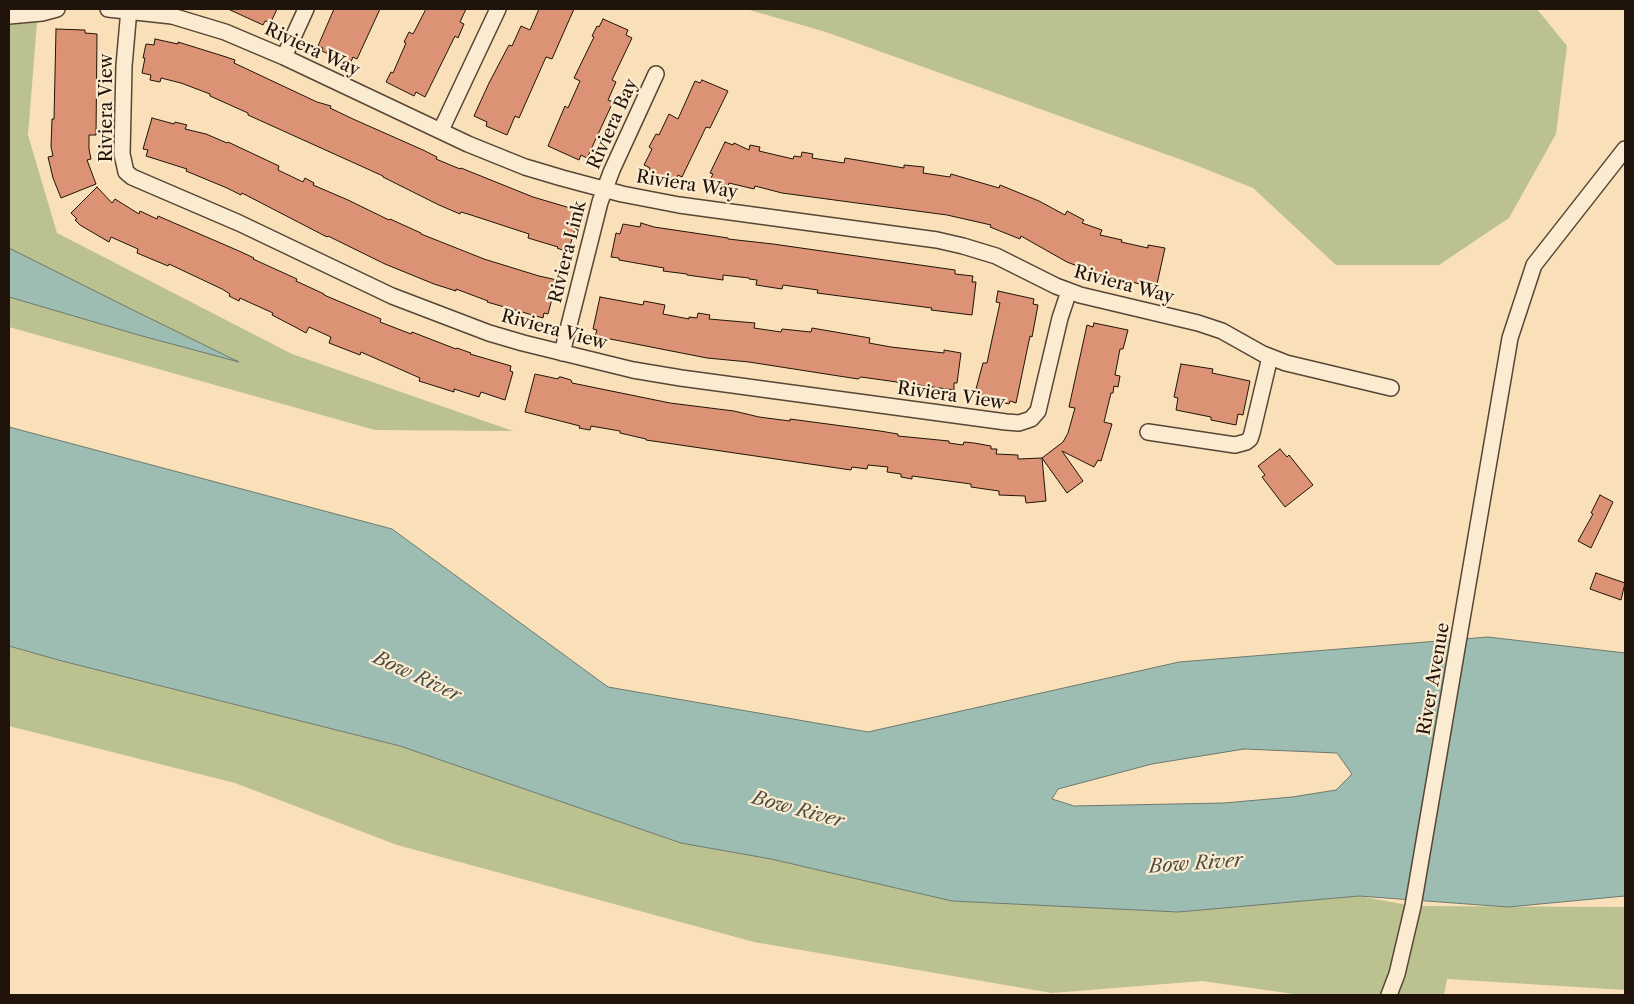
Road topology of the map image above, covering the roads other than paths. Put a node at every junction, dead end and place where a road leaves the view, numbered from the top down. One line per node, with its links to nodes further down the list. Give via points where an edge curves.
1 (57, 9): 6 (street)
2 (108, 9): 5 (street, Riviera Way)
3 (306, 9): 7 (street)
4 (498, 9): 9 (street)
5 (129, 10): 7 (street, Riviera Way, via 193,22); 13 (street, Riviera View, via 122,154 126,172 423,309 489,333)
6 (9, 16)
7 (284, 57): 9 (street, Riviera Way)
8 (656, 74): 11 (street, Riviera Bay)
9 (440, 130): 11 (street, Riviera Way, via 525,167)
10 (1625, 149): 17 (street, River Avenue, via 1534,265 1510,338 1413,906)
11 (604, 190): 12 (street, Riviera Way, via 679,205 937,240 996,256); 13 (street, Riviera Link)
12 (1069, 291): 13 (street, Riviera View, via 1038,411 1031,419 1019,423 681,378); 14 (street, Riviera Way, via 1210,327)
13 (562, 353)
14 (1270, 357): 15 (street, Riviera Way, via 1302,368); 16 (street, via 1252,434 1246,442 1235,445)
15 (1391, 388)
16 (1148, 432)
17 (1389, 995)

